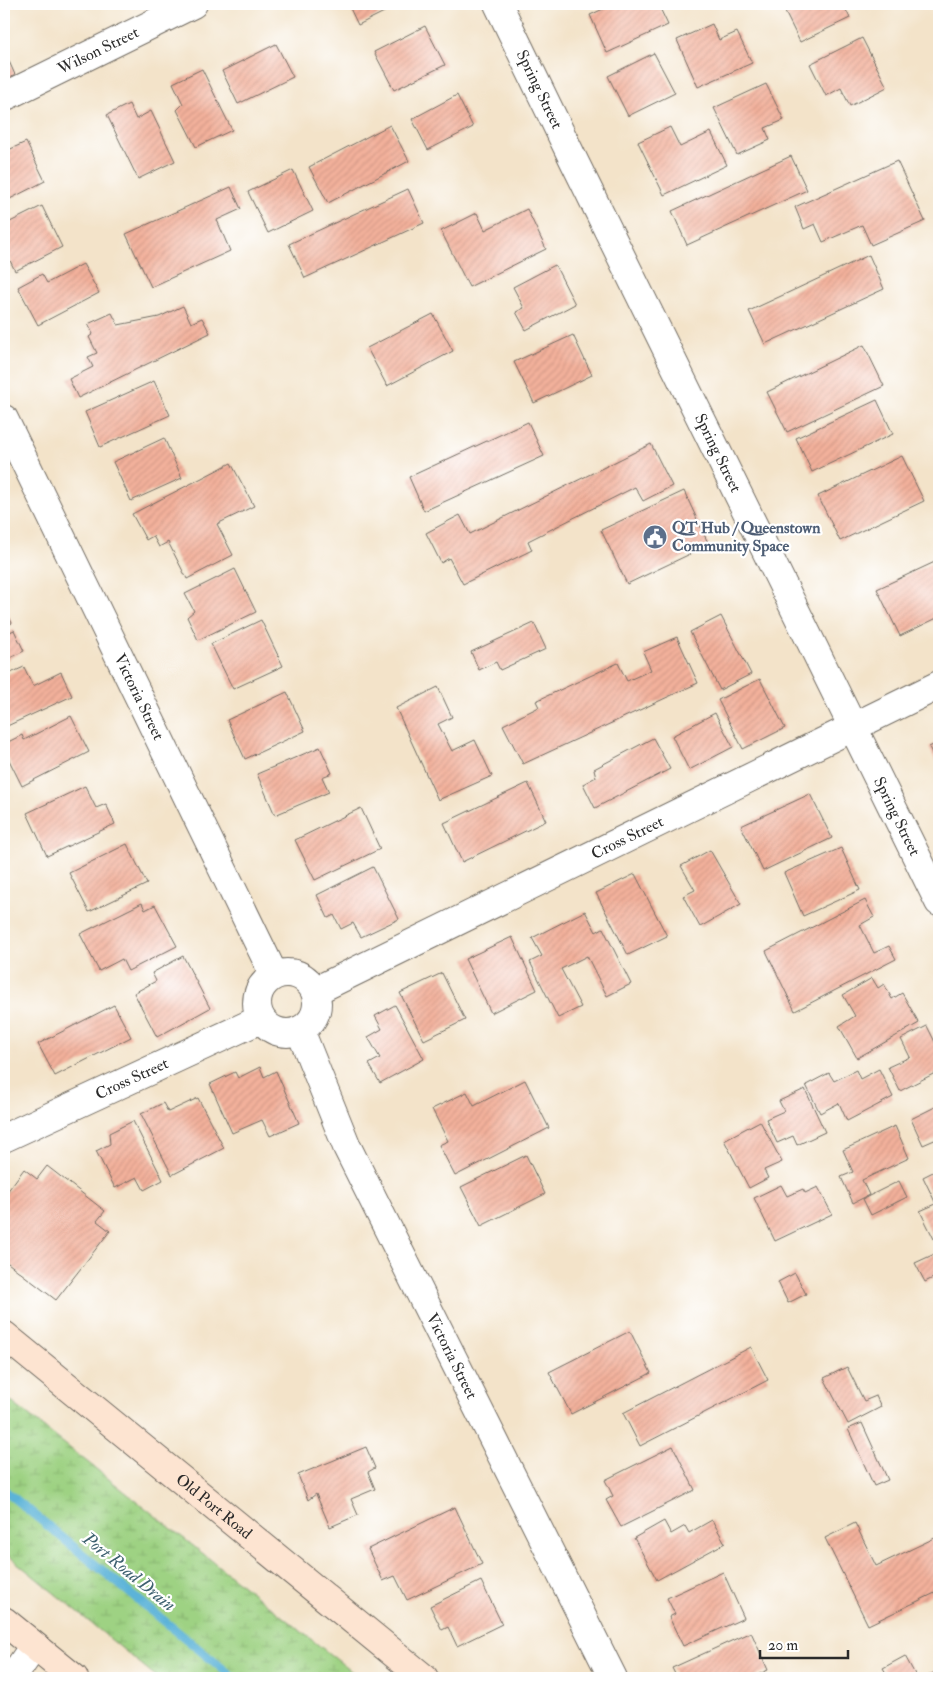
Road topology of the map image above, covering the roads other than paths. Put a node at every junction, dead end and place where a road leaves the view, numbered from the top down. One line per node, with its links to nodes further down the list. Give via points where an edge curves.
1 (193, 4): 3 (street, Wilson Street)
2 (498, 4): 6 (street, Spring Street)
3 (4, 97)
4 (4, 419): 8 (street, Victoria Street)
5 (939, 684): 6 (street, Cross Street)
6 (854, 727): 7 (street, Spring Street); 9 (street, Cross Street)
7 (939, 902)
8 (274, 975): 9 (street, via 289,972 298,975); 10 (street, via 259,990 257,1009)
9 (315, 990): 11 (street, via 316,1012)
10 (261, 1019): 11 (street, via 280,1033); 12 (street, Cross Street)
11 (300, 1030): 19 (street, Victoria Street, via 347,1148)
12 (4, 1138)
13 (4, 1335): 18 (main road, Old Port Road)
14 (4, 1621): 15 (main road)
15 (34, 1646): 16 (street); 17 (main road)
16 (12, 1678)
17 (74, 1678)
18 (424, 1678)
19 (613, 1678)

